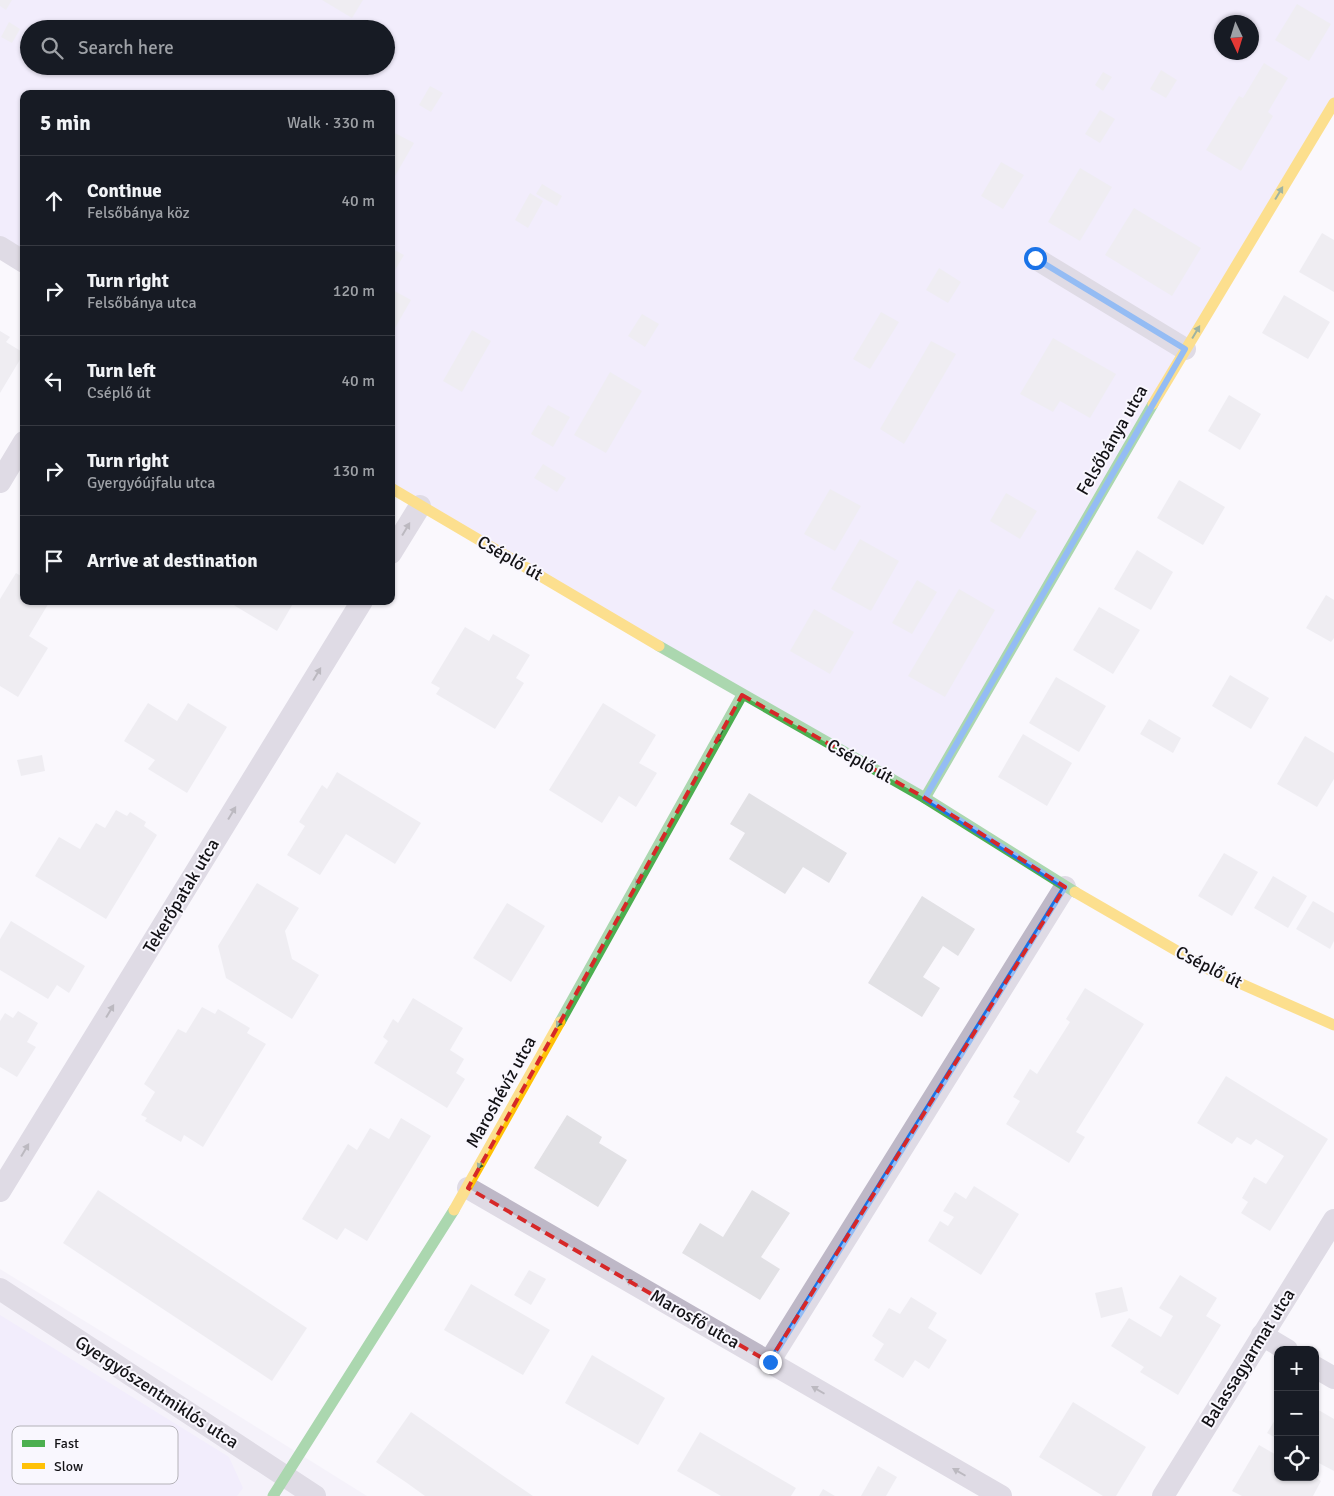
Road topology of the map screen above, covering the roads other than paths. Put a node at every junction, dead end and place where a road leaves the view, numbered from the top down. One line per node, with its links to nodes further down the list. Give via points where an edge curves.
1 (1334, 103): 5 (street, Felsőbánya utca, one-way to 1)
2 (0, 247): 4 (street)
3 (1035, 258): 5 (street)
4 (20, 260)
5 (1185, 349): 13 (street, Felsőbánya utca)
6 (20, 449): 7 (street)
7 (0, 482)
8 (395, 490): 9 (street, Cséplő út)
9 (420, 506): 10 (street, one-way to 9); 12 (street, Cséplő út)
10 (395, 547)
11 (360, 605): 17 (street, Tekerőpatak utca, one-way to 11)
12 (742, 695): 13 (street, Cséplő út); 16 (street, Maroshévíz utca, one-way to 16)
13 (925, 798): 14 (street, Cséplő út)
14 (1065, 887): 15 (street, Cséplő út, via 1210,970); 22 (street)
15 (1334, 1025)
16 (468, 1188): 22 (street, Marosfő utca, one-way to 16); 25 (street, Maroshévíz utca)
17 (0, 1191)
18 (1334, 1220): 20 (street, Balassagyarmat utca)
19 (0, 1289): 25 (street, Gyergyószentmiklós utca)
20 (1262, 1335): 21 (street); 29 (street, Balassagyarmat utca)
21 (1280, 1346)
22 (770, 1362): 28 (street, Marosfő utca, one-way to 22)
23 (1319, 1369): 24 (street)
24 (1334, 1378)
25 (286, 1477): 26 (street, Maroshévíz utca); 27 (street, Gyergyószentmiklós utca)
26 (273, 1496)
27 (315, 1496)
28 (1001, 1496)
29 (1163, 1496)

